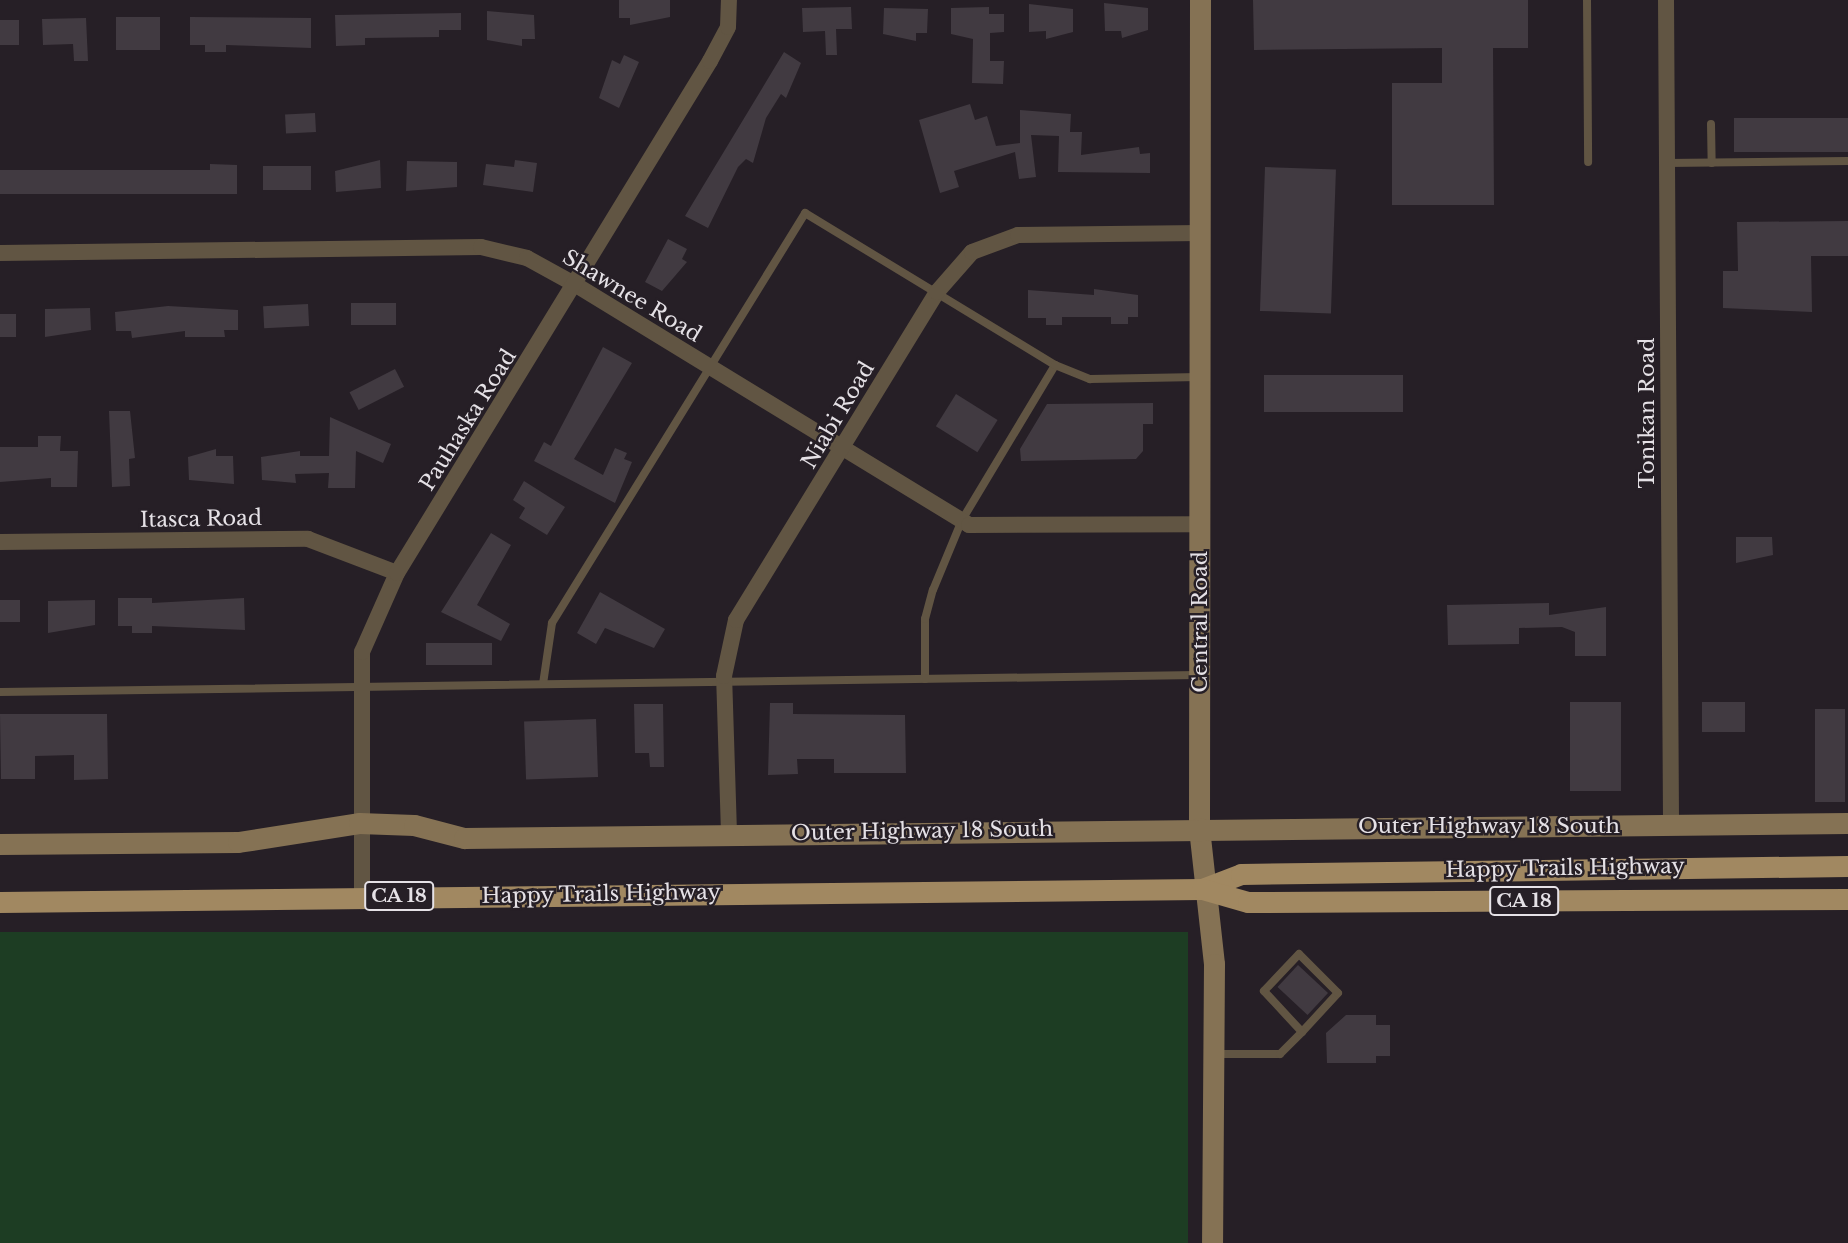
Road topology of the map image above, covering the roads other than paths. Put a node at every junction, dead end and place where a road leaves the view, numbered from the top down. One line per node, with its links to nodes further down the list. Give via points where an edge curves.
1 (729, 0): 12 (street, Pauhaska Road, via 727,27 710,61)
2 (1200, 0): 10 (street, Central Road)
3 (1587, 0): 7 (lane)
4 (1666, 0): 8 (street, Tonikan Road)
5 (1711, 124): 9 (lane)
6 (1848, 161): 9 (lane)
7 (1588, 162)
8 (1667, 163): 9 (lane); 30 (street, Tonikan Road)
9 (1712, 163)
10 (1201, 233): 13 (street, Niabi Road, via 1018,236 972,252); 16 (street, Central Road)
11 (0, 253): 12 (street, Shawnee Road, via 481,247 527,258)
12 (576, 285): 15 (street, Shawnee Road); 21 (street, Pauhaska Road)
13 (937, 292): 14 (lane); 15 (lane, via 805,213); 17 (street, Niabi Road)
14 (1055, 365): 16 (lane, via 1090,379); 18 (lane)
15 (707, 366): 17 (street, Shawnee Road); 25 (lane, via 552,623)
16 (1199, 377): 19 (street, Central Road)
17 (841, 450): 18 (street, Shawnee Road); 24 (street, Niabi Road, via 736,620)
18 (962, 520): 19 (street, Shawnee Road, via 1024,529); 23 (lane, via 925,619)
19 (1200, 524): 22 (street, Central Road)
20 (0, 542): 21 (street, Itasca Road, via 308,539)
21 (397, 573): 26 (street, Pauhaska Road, via 362,652)
22 (1199, 675): 23 (lane); 31 (street, Central Road)
23 (925, 679): 24 (lane)
24 (724, 682): 25 (lane); 32 (street, Niabi Road)
25 (543, 684): 26 (lane)
26 (362, 687): 27 (lane); 28 (street, Pauhaska Road)
27 (0, 692)
28 (359, 823): 32 (street, Outer Highway 18 South, via 414,825 464,838); 33 (street, Outer Highway 18 South, via 239,842); 36 (street, Pauhaska Road)
29 (1848, 823): 30 (street, Outer Highway 18 South)
30 (1671, 825): 31 (street, Outer Highway 18 South)
31 (1199, 828): 32 (street, Outer Highway 18 South); 35 (street, Central Road)
32 (729, 833)
33 (0, 844)
34 (1848, 866): 35 (main road, Happy Trails Highway / CA 18, via 1241,874)
35 (1202, 889): 36 (main road, Happy Trails Highway / CA 18); 37 (main road, Happy Trails Highway / CA 18, via 1248,902); 40 (street, Central Road, via 1212,930)
36 (362, 897): 38 (main road, Happy Trails Highway / CA 18)
37 (1848, 899)
38 (0, 902)
39 (1302, 1032): 39 (lane, via 1338,993 1299,954 1264,991); 40 (lane, via 1280,1054)
40 (1214, 1054): 41 (street, Central Road)
41 (1212, 1243)

